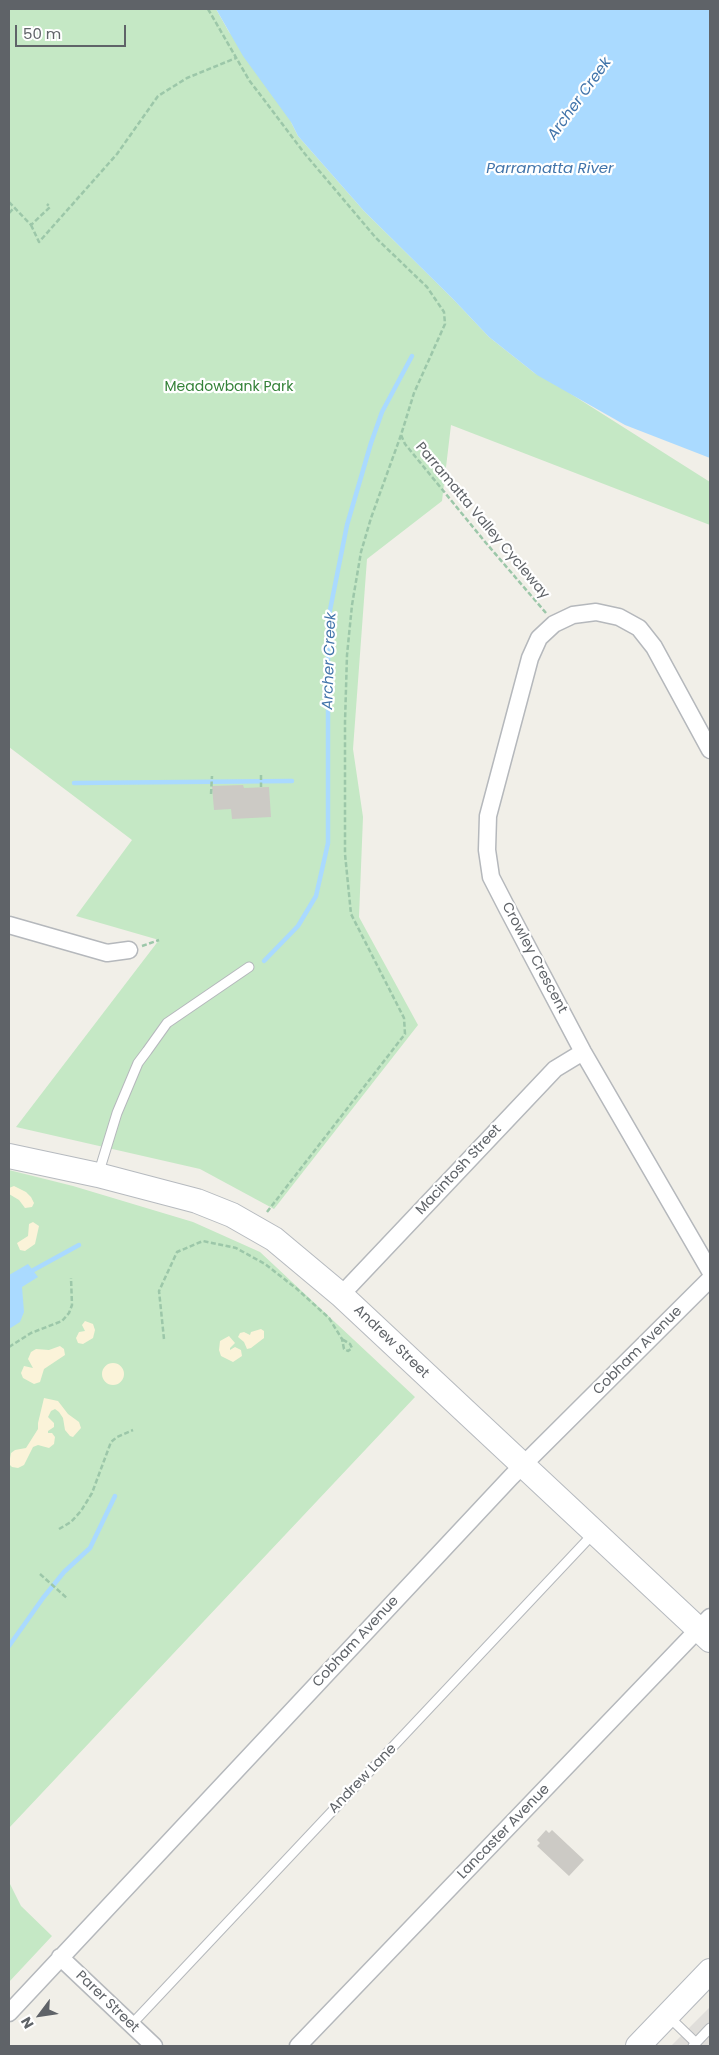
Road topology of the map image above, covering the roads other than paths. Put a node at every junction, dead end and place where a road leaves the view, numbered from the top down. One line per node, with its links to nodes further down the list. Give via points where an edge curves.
1 (710, 750): 5 (street, Crowley Crescent, via 654,647 639,628 619,617 596,612 573,615 554,624 539,638 530,658 488,816 487,850 491,877)
2 (9, 925): 3 (street, via 107,953)
3 (129, 950)
4 (249, 967): 7 (lane, via 167,1023 142,1057 117,1113)
5 (583, 1052): 8 (street, Crowley Crescent); 10 (street, Macintosh Street, via 555,1069)
6 (9, 1156): 7 (main road, Andrew Street)
7 (98, 1175): 10 (main road, Andrew Street, via 197,1201 232,1214 274,1239)
8 (710, 1271)
9 (710, 1279): 11 (street, Cobham Avenue)
10 (342, 1295): 11 (main road, Andrew Street)
11 (523, 1467): 12 (main road, Andrew Street); 14 (street, Cobham Avenue)
12 (594, 1533): 13 (main road, Andrew Street); 18 (lane, Andrew Lane)
13 (707, 1629): 22 (street, Lancaster Avenue)
14 (60, 1957): 16 (street, Cobham Avenue); 18 (street, Parer Street)
15 (710, 1971): 17 (main road)
16 (9, 2013)
17 (667, 2016): 20 (lane); 23 (main road)
18 (131, 2025): 21 (street, Parer Street)
19 (710, 2028): 20 (lane)
20 (694, 2045)
21 (154, 2046)
22 (298, 2046)
23 (638, 2046)

